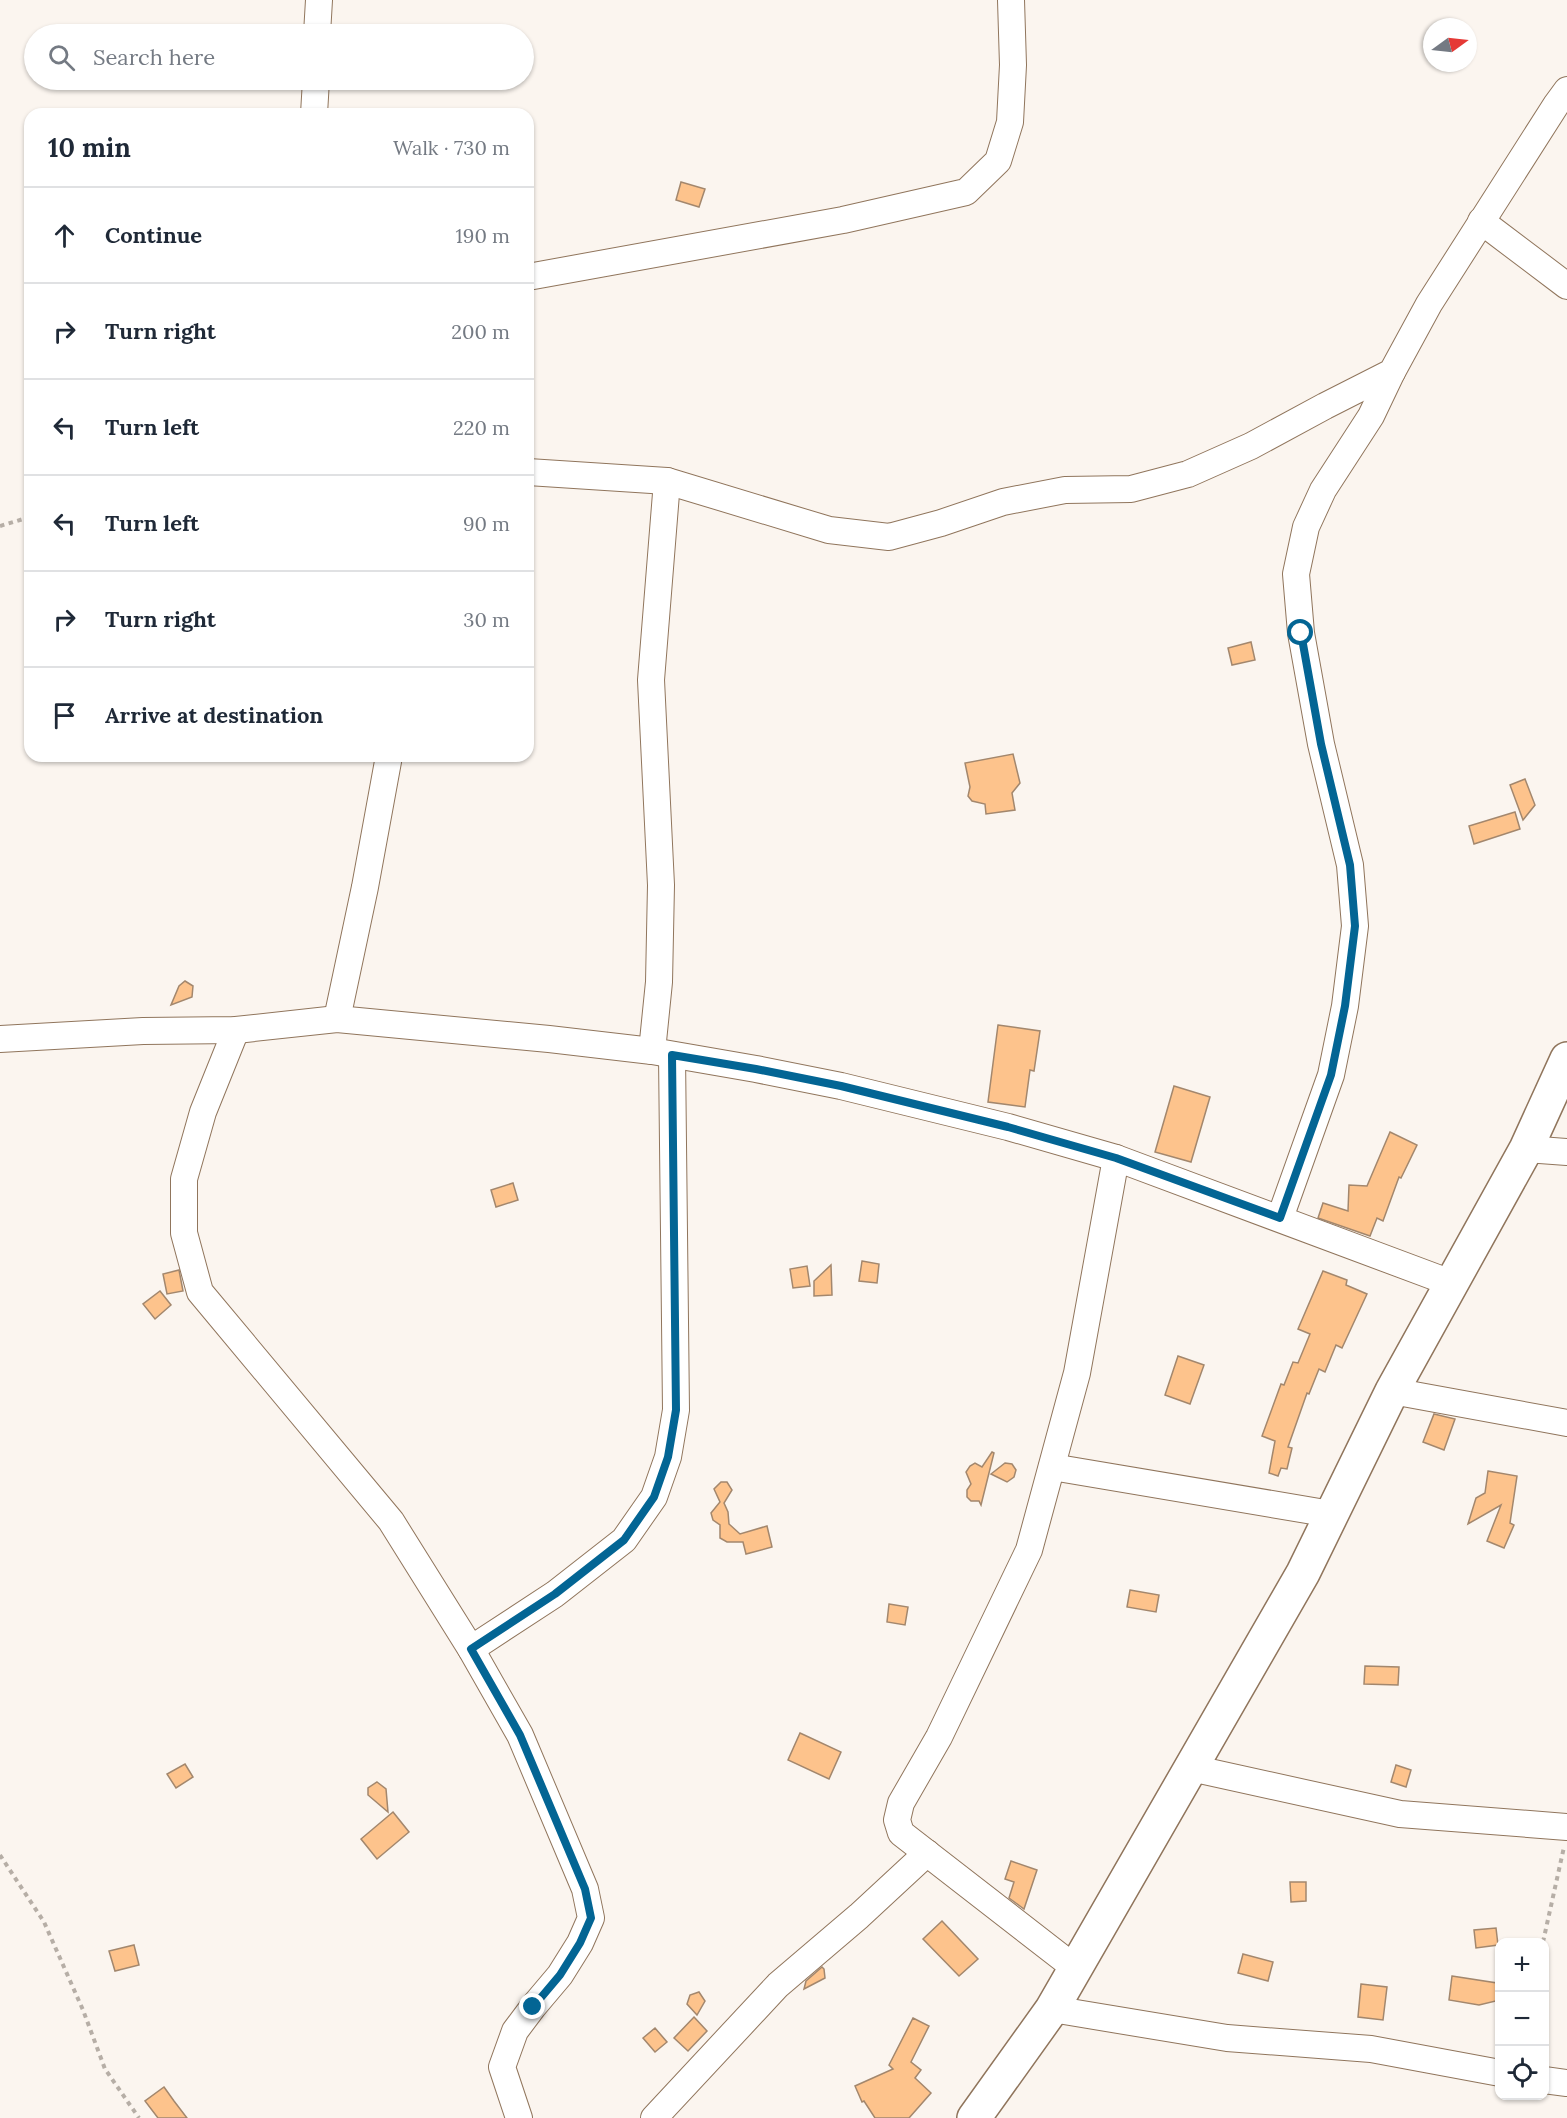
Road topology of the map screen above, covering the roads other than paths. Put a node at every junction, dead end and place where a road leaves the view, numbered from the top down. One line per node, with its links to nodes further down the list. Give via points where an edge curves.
1 (319, 0): 3 (street)
2 (1011, 0): 8 (street, via 1010,122 998,161 966,192 843,220)
3 (318, 24)
4 (315, 90): 6 (street)
5 (1567, 90): 7 (street)
6 (314, 108)
7 (1481, 220): 9 (street); 10 (street)
8 (534, 276)
9 (1567, 286)
10 (1392, 372): 12 (street, via 1251,446 1188,474 1131,489 1065,490 1004,502 889,537 829,530); 22 (street, via 1371,416 1323,490 1306,527 1296,574 1301,633 1321,744 1350,865 1355,926 1331,1075)
11 (534, 472): 12 (street)
12 (668, 481): 17 (street, via 651,680 661,885)
13 (388, 762): 14 (street)
14 (337, 1019): 15 (street); 17 (street)
15 (236, 1030): 16 (street); 28 (street, via 203,1112 184,1179 184,1233 200,1292 391,1521)
16 (0, 1039)
17 (662, 1053): 21 (street, via 841,1086); 28 (street, via 676,1410 668,1457 654,1497 624,1540 555,1594)
18 (1567, 1059): 19 (main road)
19 (1526, 1149): 20 (street); 23 (main road)
20 (1567, 1152)
21 (1116, 1158): 22 (street); 26 (street, via 1077,1372)
22 (1280, 1218): 23 (street)
23 (1451, 1283): 24 (main road)
24 (1392, 1391): 25 (street); 27 (main road)
25 (1567, 1423)
26 (1052, 1467): 27 (street); 31 (street, via 1029,1550 939,1737 901,1803 897,1820 901,1833)
27 (1332, 1514): 29 (main road, via 1303,1573)
28 (471, 1649): 37 (street, via 520,1735 585,1889 591,1918 560,1975 515,2031 502,2067)
29 (1191, 1768): 30 (street, via 1400,1814); 32 (main road)
30 (1566, 1836)
31 (927, 1853): 32 (street); 38 (street, via 778,1985)
32 (1075, 1968): 33 (main road)
33 (1052, 2009): 34 (street, via 1227,2038 1371,2049); 39 (main road)
34 (1495, 2072)
35 (1549, 2081): 36 (street)
36 (1567, 2084)
37 (519, 2118)
38 (654, 2118)
39 (974, 2118)

